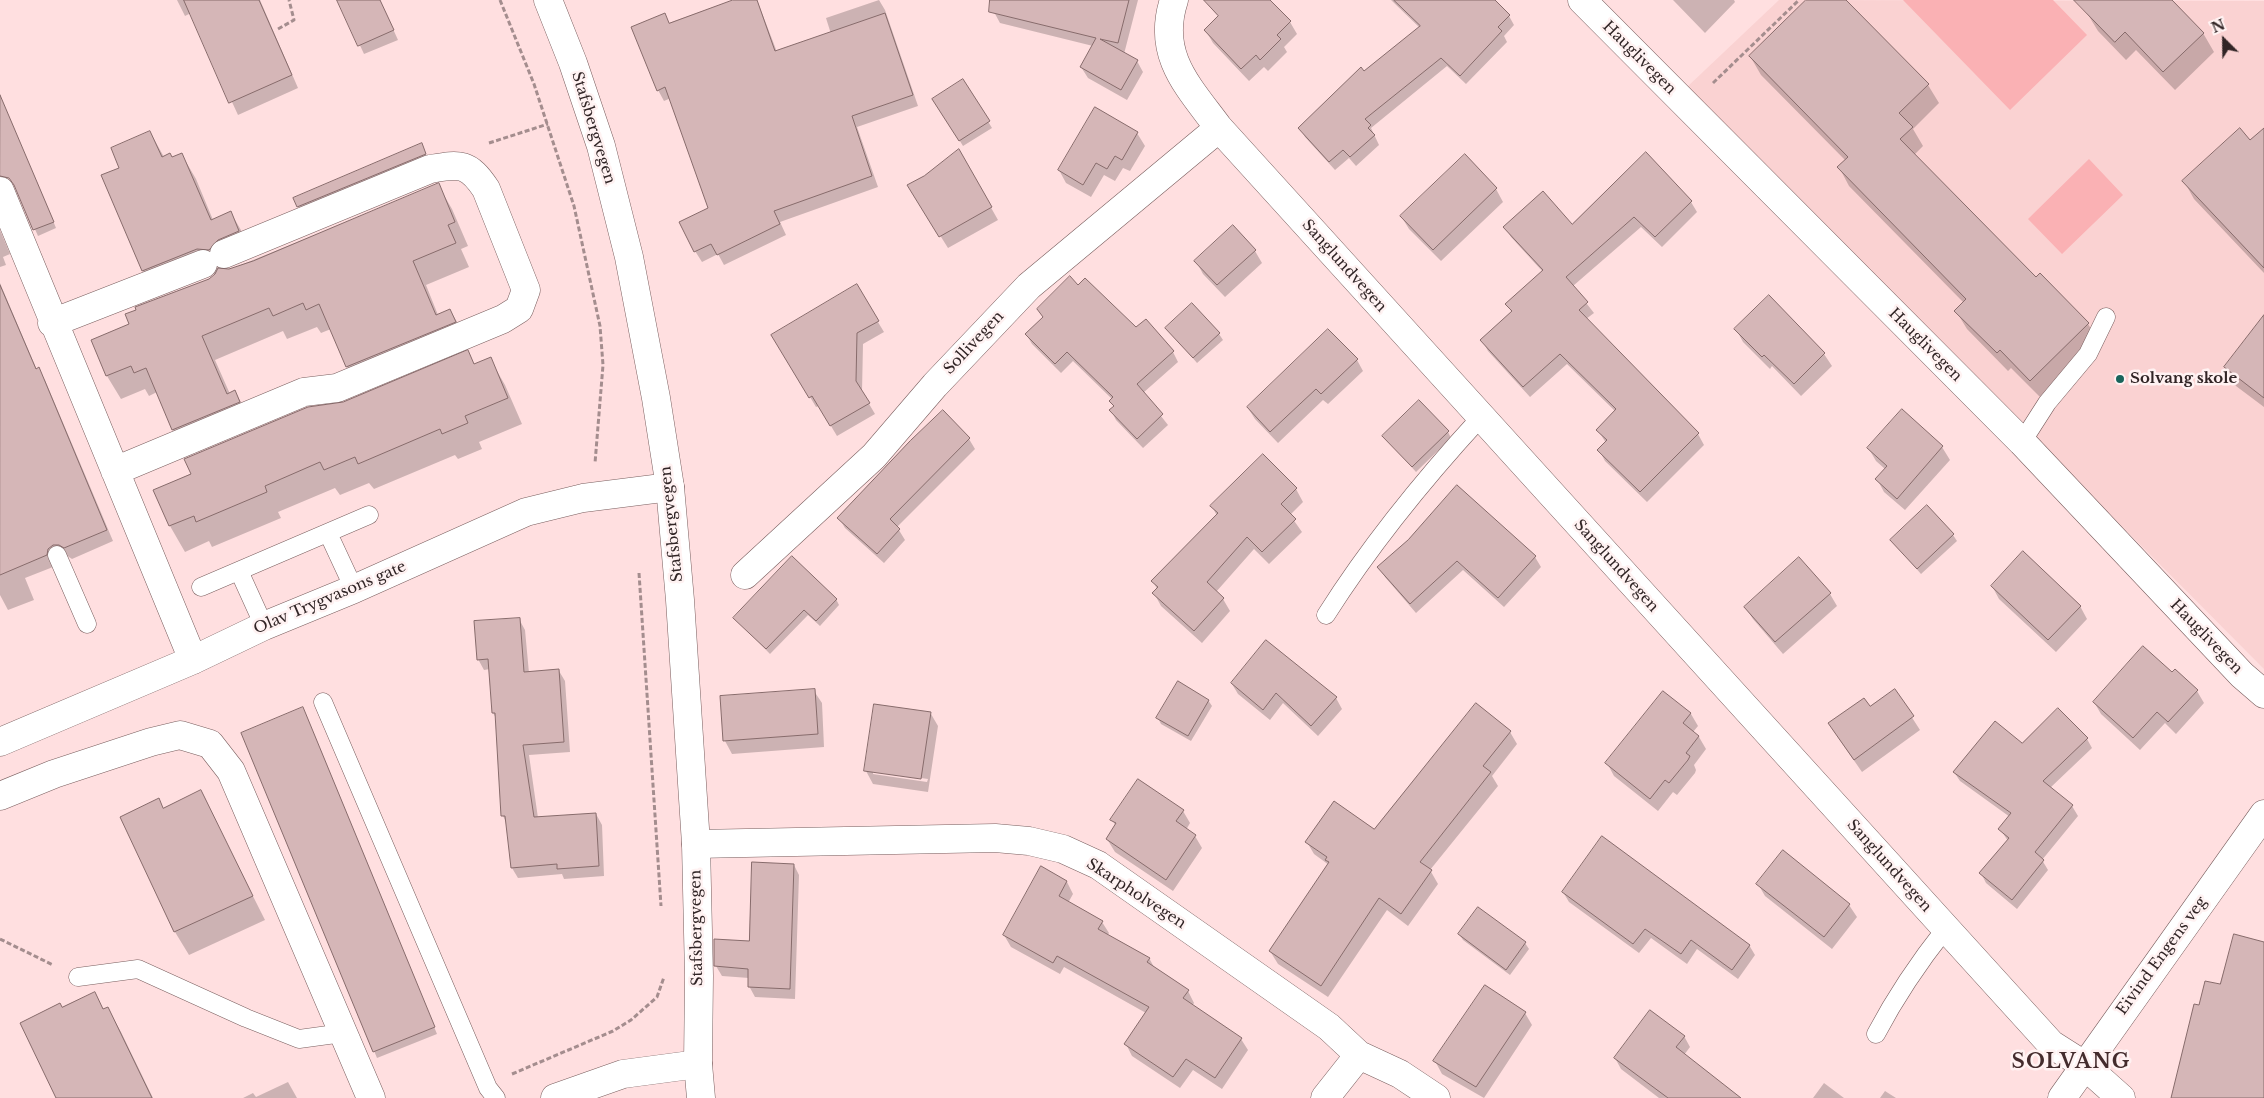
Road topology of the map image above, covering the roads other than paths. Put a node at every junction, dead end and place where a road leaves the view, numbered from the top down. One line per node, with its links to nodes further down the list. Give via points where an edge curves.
1 (548, 0): 11 (street, Stafsbergvegen, via 601,146 629,257)
2 (1174, 0): 4 (street, Sanglundvegen, via 1168,31 1170,51 1184,80)
3 (1582, 0): 9 (street, Hauglivegen)
4 (1219, 128): 8 (street, Sanglundvegen); 16 (street, Sollivegen, via 1029,286 934,385 874,456)
5 (0, 191): 7 (street)
6 (2106, 317): 9 (lane, via 2088,354 2047,403)
7 (52, 323): 10 (street); 10 (street, via 430,169 457,165 467,167 486,189 526,290 519,309 503,319 338,388 304,392)
8 (1481, 418): 19 (lane, via 1376,542); 29 (street, Sanglundvegen)
9 (2022, 442): 23 (street, Hauglivegen, via 2242,675)
10 (115, 471): 22 (street)
11 (670, 487): 18 (street, Olav Trygvasons gate, via 583,498 526,512); 28 (street, Stafsbergvegen)
12 (369, 515): 13 (lane)
13 (328, 533): 15 (lane); 18 (lane)
14 (57, 555): 20 (lane)
15 (239, 571): 17 (lane); 21 (lane)
16 (745, 575)
17 (201, 587)
18 (354, 589): 21 (street, Olav Trygvasons gate)
19 (1326, 615)
20 (87, 624)
21 (264, 626): 22 (street, Olav Trygvasons gate)
22 (193, 660): 25 (street, Olav Trygvasons gate)
23 (2264, 694)
24 (323, 702): 36 (lane)
25 (0, 742)
26 (0, 796): 31 (street, via 54,774 151,742 180,735 210,744 231,770)
27 (2264, 814): 35 (street, Eivind Engens veg)
28 (696, 844): 33 (street, Skarpholvegen, via 977,838 1029,841 1063,849 1098,866 1258,976 1329,1027); 34 (street, Stafsbergvegen)
29 (1946, 928): 32 (lane, via 1893,1000); 35 (street, Sanglundvegen, via 2051,1044)
30 (78, 977): 31 (lane, via 138,969 299,1039)
31 (343, 1033): 37 (street)
32 (1876, 1034)
33 (1359, 1055): 40 (street); 41 (street, Skarpholvegen, via 1400,1074)
34 (698, 1064): 38 (street, via 623,1074); 39 (street, Stafsbergvegen)
35 (2084, 1065): 42 (street, Eivind Engens veg); 43 (street, Sanglundvegen)
36 (492, 1093)
37 (371, 1098)
38 (555, 1098)
39 (701, 1098)
40 (1325, 1098)
41 (1436, 1098)
42 (2062, 1098)
43 (2121, 1098)

